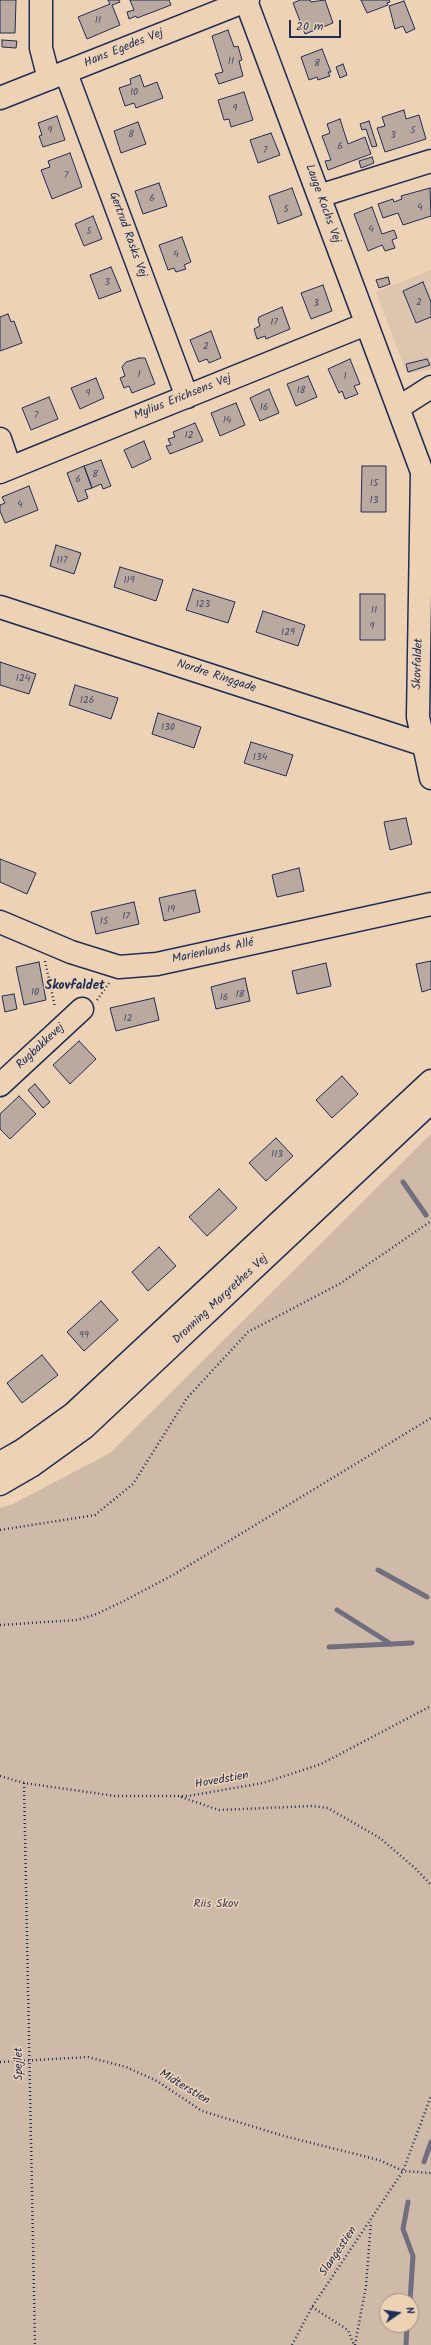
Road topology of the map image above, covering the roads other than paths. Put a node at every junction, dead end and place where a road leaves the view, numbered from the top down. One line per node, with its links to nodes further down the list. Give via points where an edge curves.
1 (41, 0): 4 (street, Gertrud Rasks Vej, via 41,48)
2 (247, 0): 3 (street, Hans Egedes Vej); 7 (street, Lauge Kochs Vej)
3 (214, 6): 4 (street, Hans Egedes Vej)
4 (58, 76): 5 (street, Hans Egedes Vej); 10 (street, Gertrud Rasks Vej)
5 (0, 98)
6 (431, 161): 7 (street)
7 (319, 196): 8 (street, Lauge Kochs Vej)
8 (366, 324): 10 (street, Mylius Erichsens Vej); 11 (street, Lauge Kochs Vej)
9 (431, 387): 11 (street)
10 (187, 397): 13 (street, Mylius Erichsens Vej)
11 (398, 408): 14 (street, Skovfaldet, via 422,472)
12 (0, 439): 13 (street)
13 (5, 470)
14 (426, 598): 16 (street, Skovfaldet, via 418,717)
15 (0, 607): 16 (street, Nordre Ringgade)
16 (427, 746): 17 (street, Skovfaldet)
17 (431, 778)
18 (431, 904): 19 (street, Marienlunds Allé, via 157,964 119,967)
19 (0, 922)
20 (82, 1009): 22 (street, Rugbakkevej)
21 (431, 1082): 24 (street, Dronning Margrethes Vej, via 73,1414 29,1446)
22 (0, 1085)
23 (431, 1102): 25 (street, Dronning Margrethes Vej, via 85,1428 31,1466)
24 (0, 1463)
25 (0, 1484)

